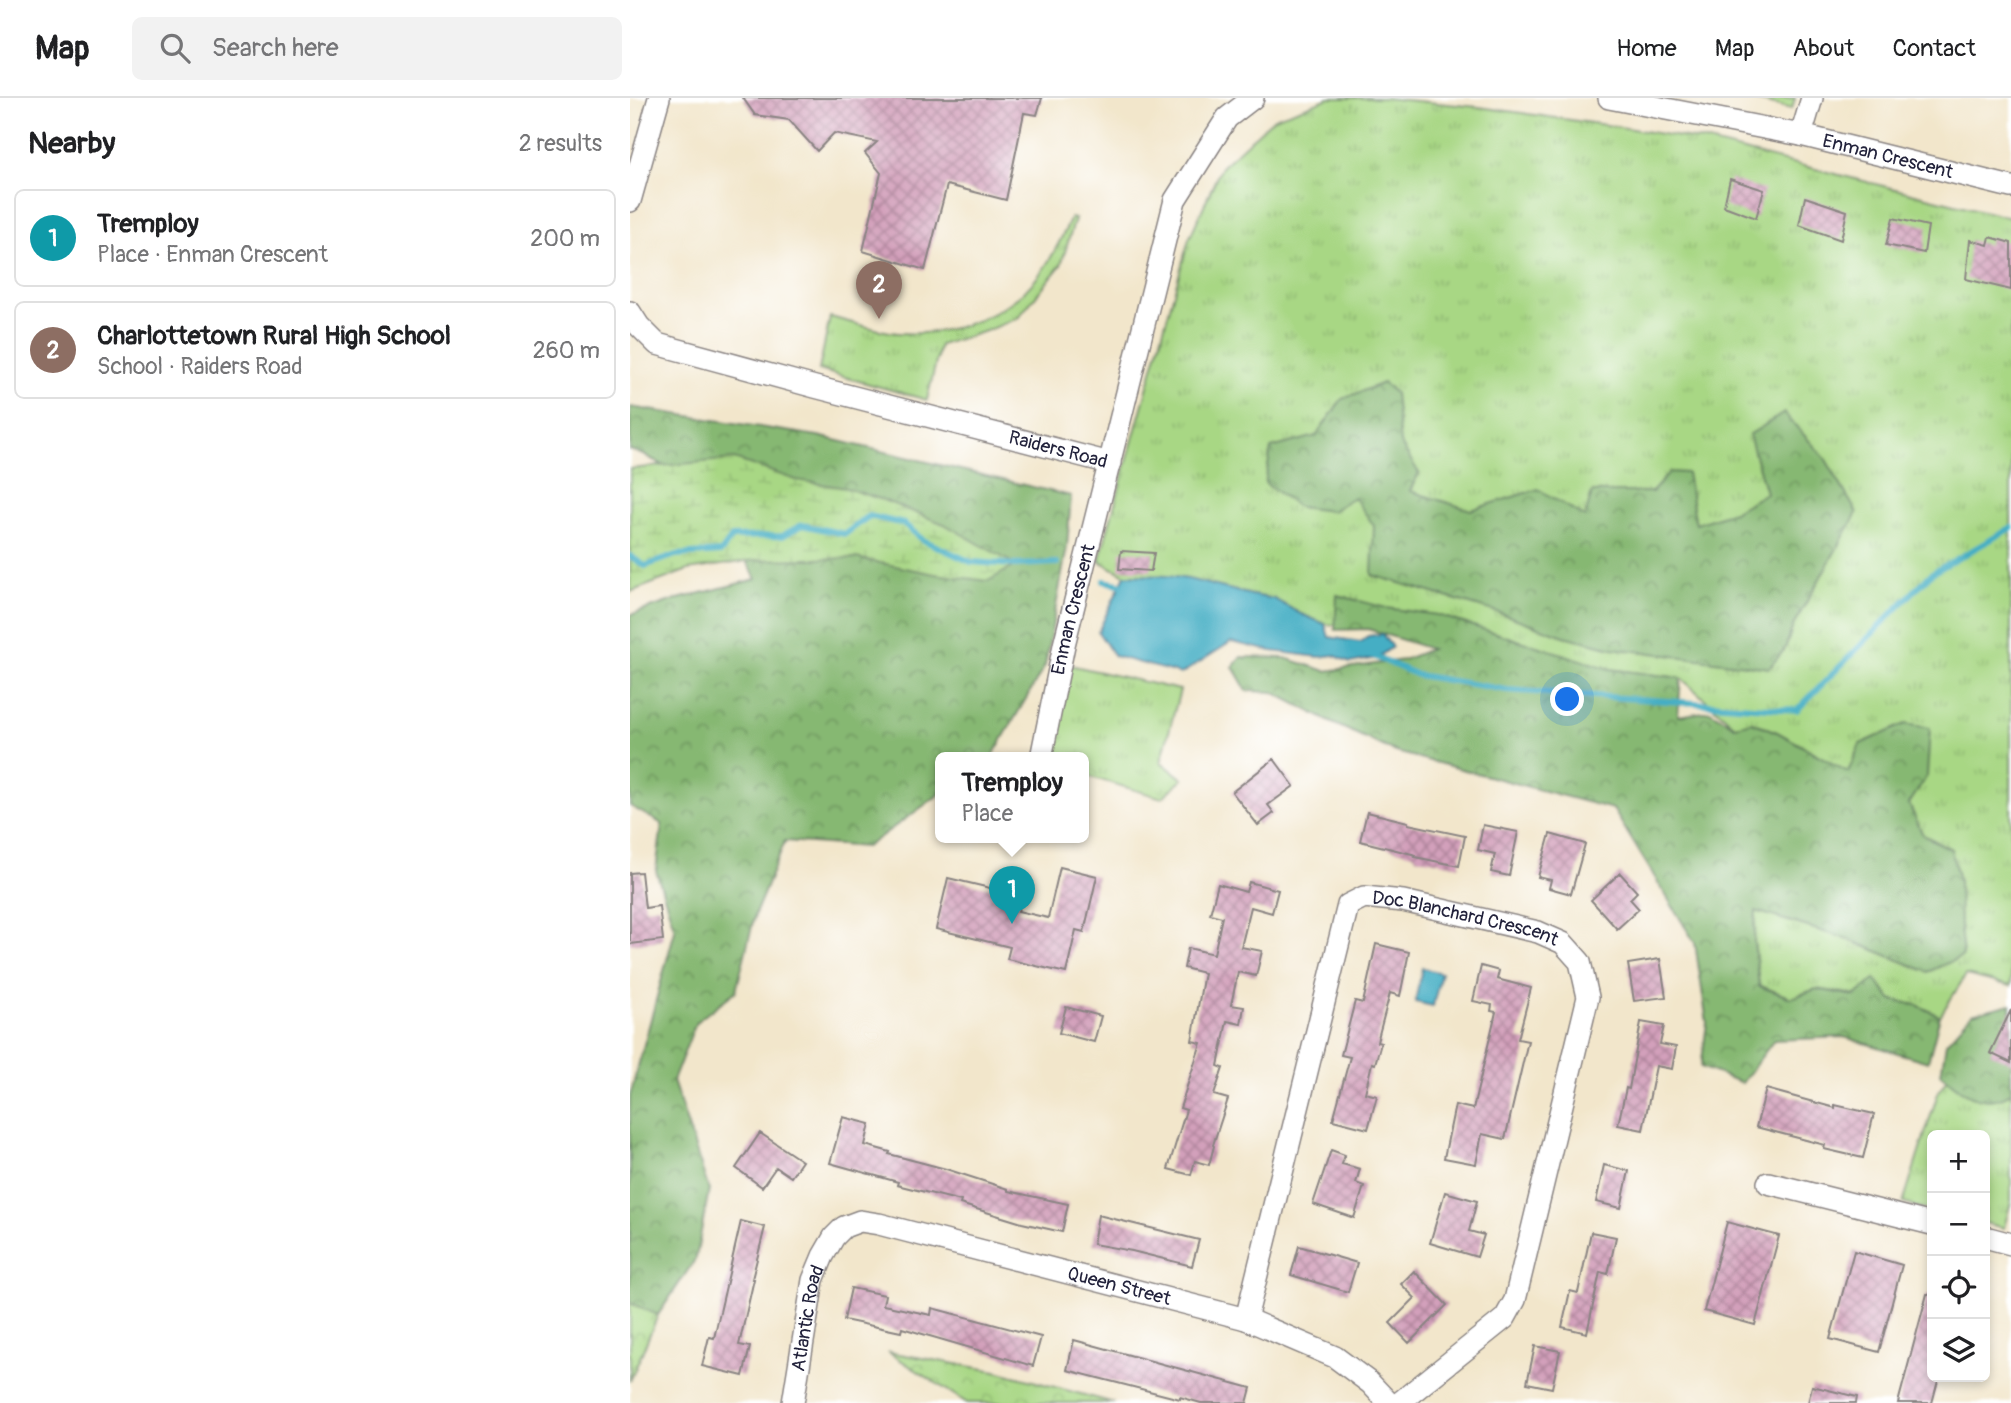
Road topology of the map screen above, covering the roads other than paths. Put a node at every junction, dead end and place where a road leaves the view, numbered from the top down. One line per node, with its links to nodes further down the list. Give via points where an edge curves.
1 (659, 98): 7 (street)
2 (1253, 98): 9 (street, Raiders Road, via 1227,118 1175,200)
3 (1609, 98): 5 (street)
4 (1812, 98): 5 (street, Enman Crescent)
5 (1801, 135): 6 (street, Enman Crescent)
6 (2011, 187)
7 (630, 201)
8 (630, 312): 9 (street, Raiders Road, via 657,344)
9 (1110, 463): 10 (street, Enman Crescent)
10 (1042, 752)
11 (1768, 1183): 12 (street)
12 (1927, 1223)
13 (834, 1237): 16 (street, Queen Street, via 860,1221 879,1224); 17 (street, Atlantic Road, via 813,1280)
14 (1990, 1238): 15 (street)
15 (2011, 1244)
16 (1246, 1320): 18 (street, Queen Street, via 1335,1357); 19 (street, Doc Blanchard Crescent, via 1348,905 1364,897 1403,901 1538,932 1563,943 1580,962 1588,998 1515,1300 1505,1318)
17 (793, 1403)
18 (1389, 1403)
19 (1399, 1403)

